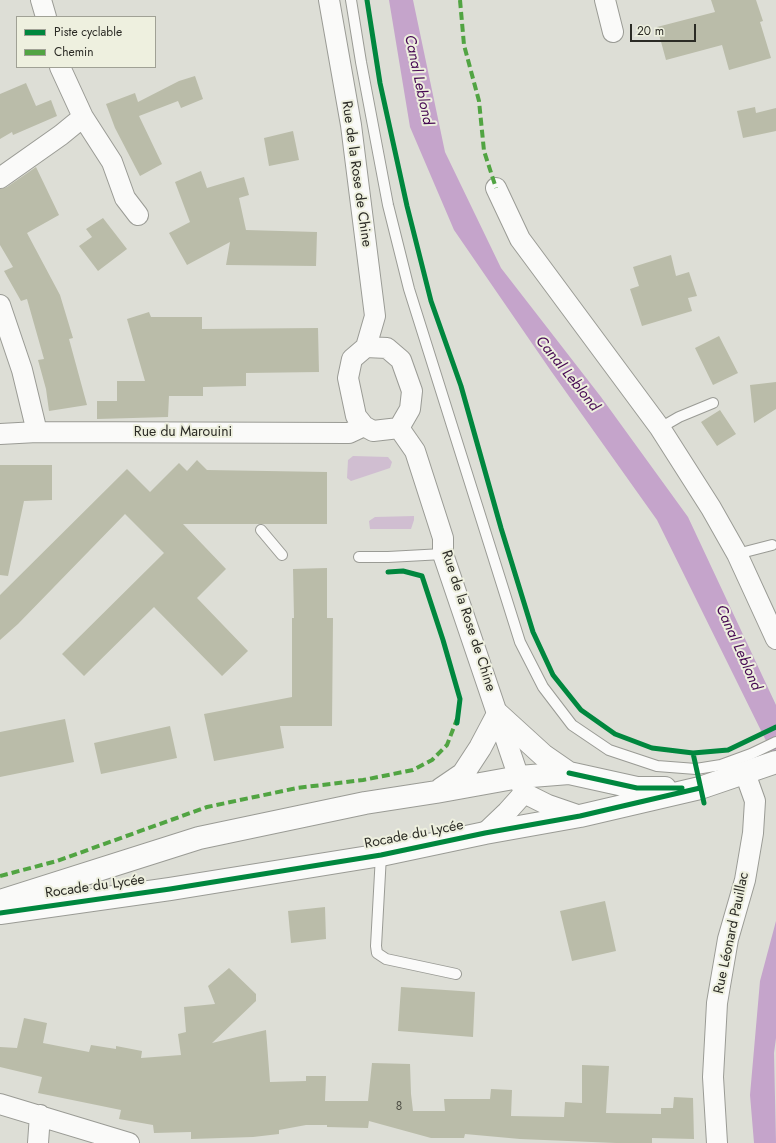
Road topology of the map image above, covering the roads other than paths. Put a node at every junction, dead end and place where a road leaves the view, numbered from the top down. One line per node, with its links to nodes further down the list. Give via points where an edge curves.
1 (41, 0): 5 (street)
2 (329, 0): 13 (street, Rue de la Rose de Chine, via 351,125 375,316)
3 (351, 0): 29 (lane, via 388,205 409,289 520,642 543,687 572,725 608,750 657,766 696,769 721,765)
4 (605, 0): 6 (street)
5 (46, 16)
6 (613, 32)
7 (60, 68): 8 (street)
8 (83, 117): 9 (street); 11 (street, via 112,162 125,198)
9 (0, 178)
10 (496, 188): 17 (street, via 520,239)
11 (138, 215)
12 (0, 305): 18 (street, via 22,370)
13 (366, 347): 15 (street, via 352,359 348,378 356,416); 16 (street, via 386,348 401,360 412,391 410,409)
14 (713, 403): 17 (lane)
15 (364, 426): 16 (street, via 373,432); 18 (street, Rue du Marouini, via 349,433)
16 (399, 428): 22 (street, Rue de la Rose de Chine, via 415,451 443,538)
17 (660, 428): 23 (street)
18 (38, 432): 19 (street, Rue du Marouini)
19 (0, 434)
20 (261, 530): 24 (lane)
21 (772, 545): 23 (lane)
22 (443, 554): 25 (lane); 27 (street, Rue de la Rose de Chine)
23 (737, 554): 26 (street)
24 (282, 555)
25 (359, 557)
26 (776, 639)
27 (498, 714): 30 (main road, via 543,755); 31 (street, Rue de la Rose de Chine); 33 (main road, via 463,774)
28 (776, 742): 29 (lane)
29 (759, 764): 32 (main road, Rocade du Lycée); 44 (street, Rue Léonard Pauillac, via 753,833 745,880 728,939 717,1003 714,1077)
30 (569, 773): 31 (main road, Rocade du Lycée); 32 (main road, Rocade du Lycée, via 637,788)
31 (522, 785): 33 (main road, Rocade du Lycée); 34 (street, via 548,805); 35 (street, via 507,812)
32 (700, 788): 34 (main road, Rocade du Lycée)
33 (436, 792): 37 (main road, Rocade du Lycée, via 365,803 199,838)
34 (580, 816): 35 (main road, Rocade du Lycée)
35 (485, 833): 36 (main road, Rocade du Lycée)
36 (381, 855): 38 (main road, Rocade du Lycée); 39 (lane, via 377,953 386,959)
37 (0, 901)
38 (0, 913)
39 (456, 974)
40 (0, 1104): 41 (street)
41 (40, 1115): 42 (street); 43 (street)
42 (38, 1143)
43 (129, 1143)
44 (717, 1143)

